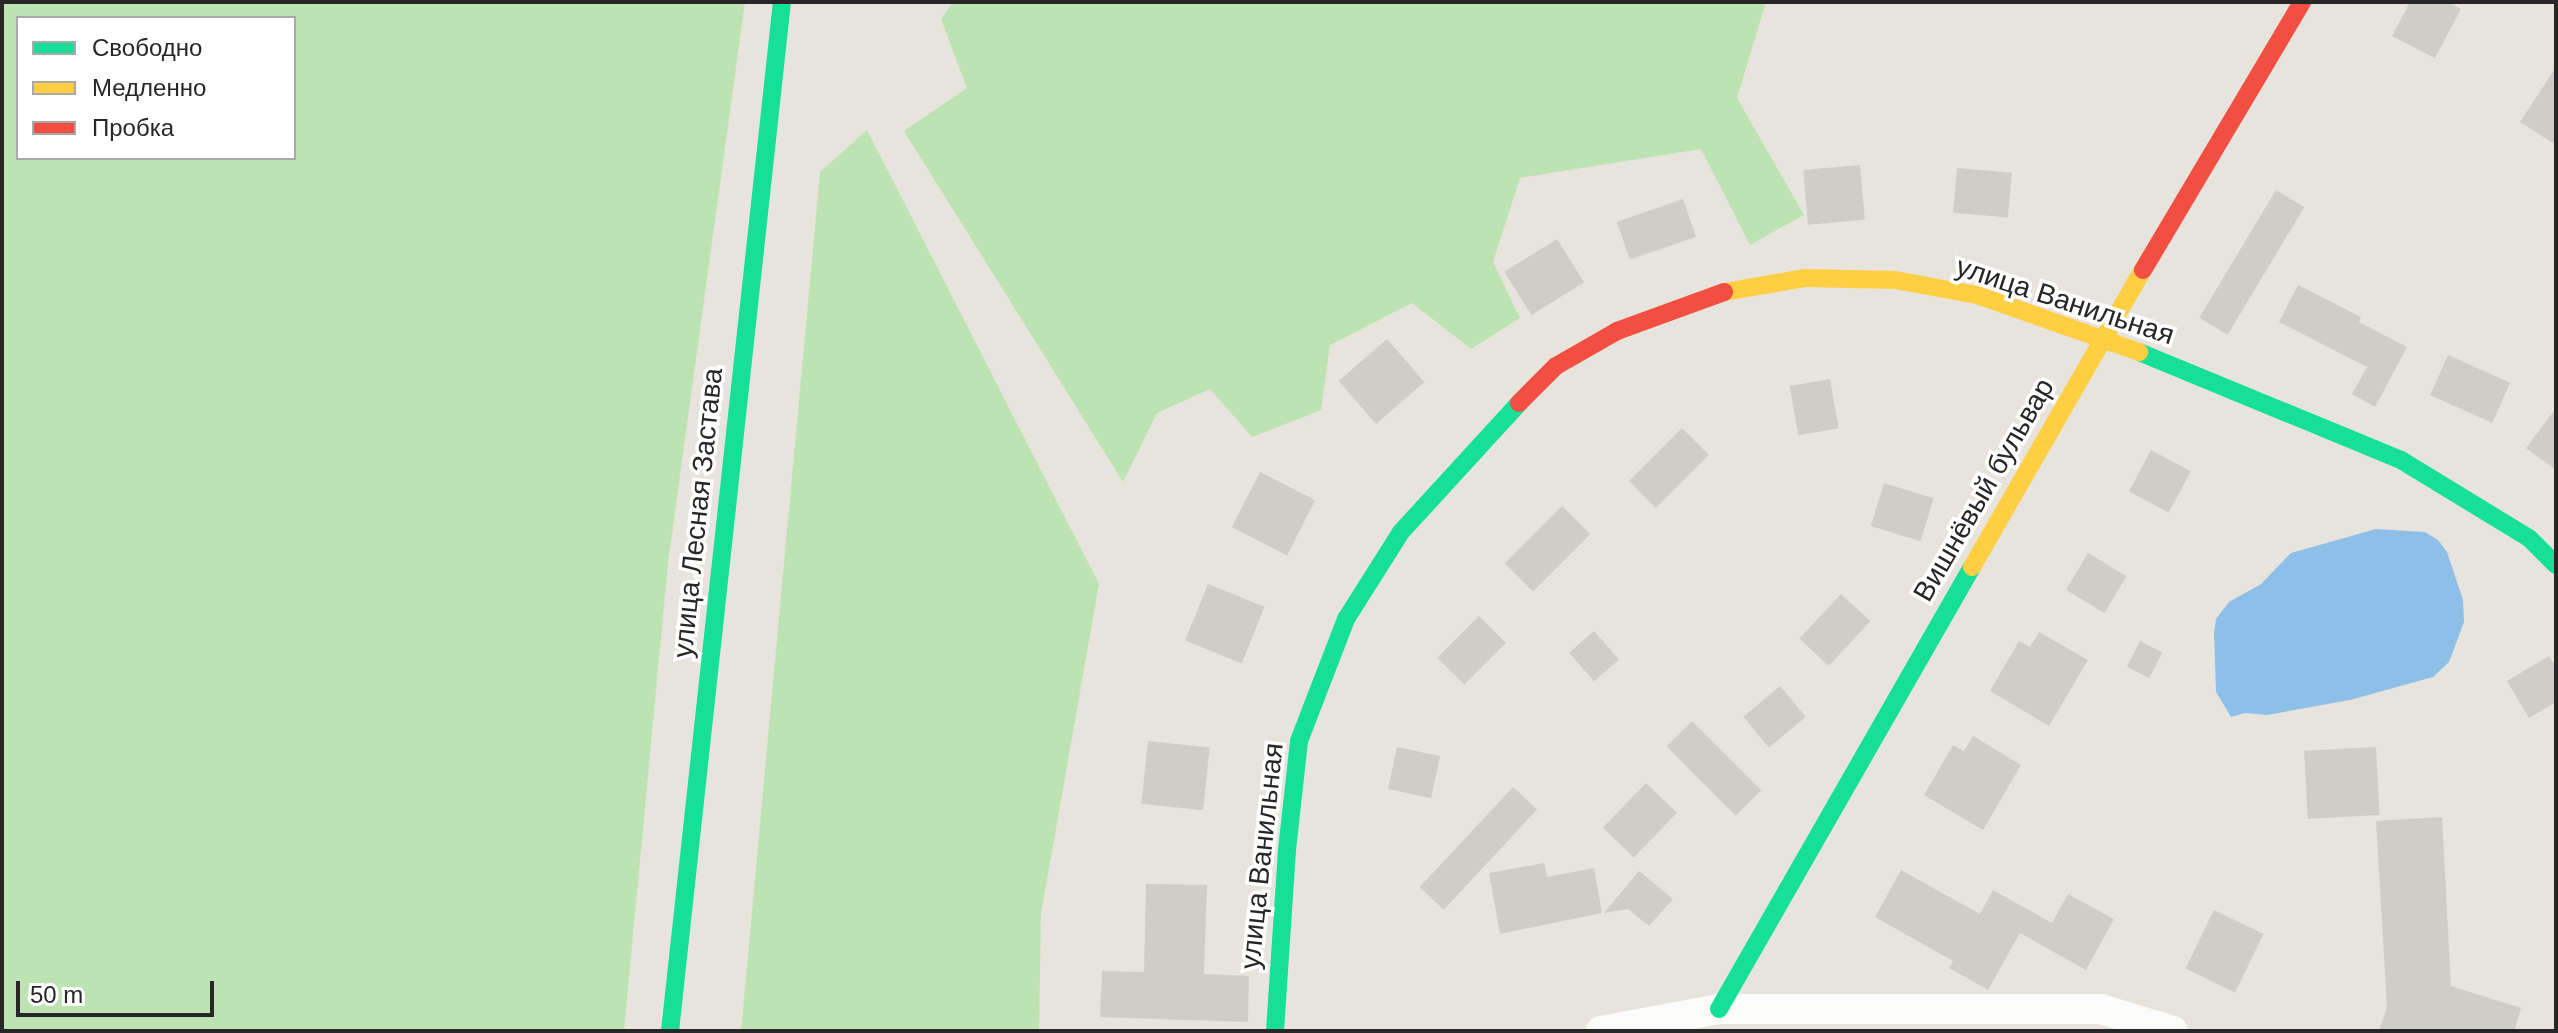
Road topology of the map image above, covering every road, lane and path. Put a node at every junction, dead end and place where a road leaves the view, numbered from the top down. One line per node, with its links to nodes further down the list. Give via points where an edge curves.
1 (782, 2): 6 (street, улица Лесная Застава)
2 (2302, 2): 3 (street, Вишнёвый бульвар)
3 (2103, 337): 4 (street, улица Ванильная, via 2401,460 2529,538); 5 (street, Вишнёвый бульвар); 7 (street, улица Ванильная, via 1977,295 1895,280 1805,278 1718,293 1617,331 1556,366 1401,532 1346,619 1299,741)
4 (2556, 565)
5 (1719, 1009): 8 (street); 9 (street, via 2101,1009)
6 (670, 1031)
7 (1275, 1031)
8 (1601, 1031)
9 (2173, 1031)

